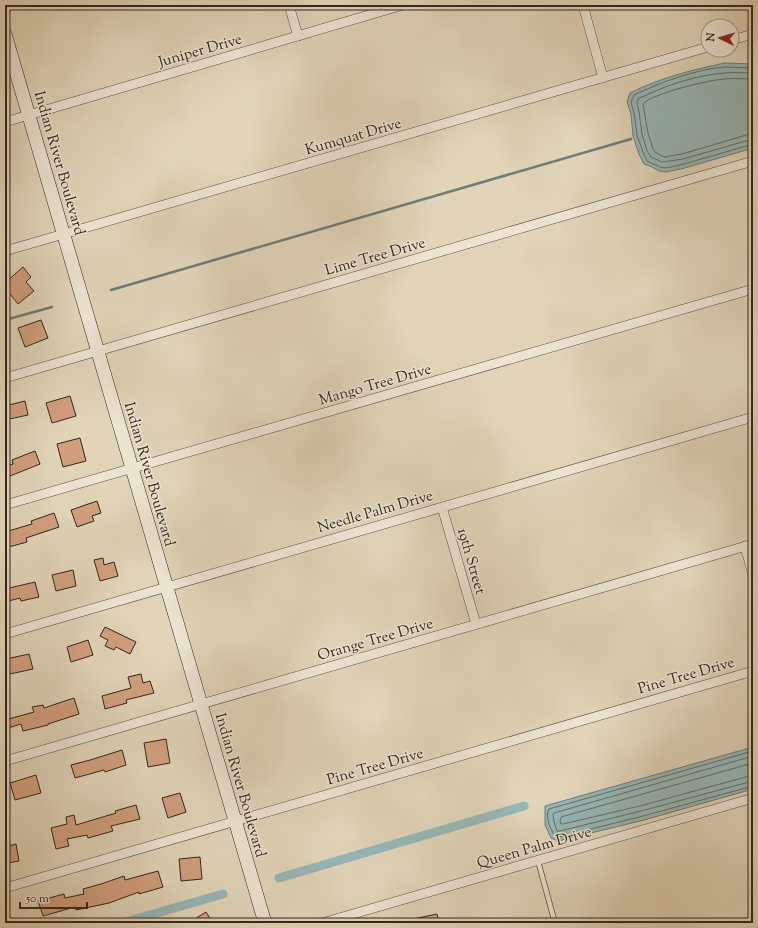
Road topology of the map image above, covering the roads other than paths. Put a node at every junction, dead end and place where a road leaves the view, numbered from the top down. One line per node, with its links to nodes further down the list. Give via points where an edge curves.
1 (289, 5): 6 (street)
2 (403, 5): 6 (street, Juniper Drive)
3 (583, 5): 9 (street)
4 (5, 34): 10 (main road, Indian River Boulevard)
5 (753, 34): 7 (street)
6 (298, 36): 10 (street, Juniper Drive)
7 (740, 38)
8 (700, 49): 9 (street, Kumquat Drive)
9 (603, 78): 13 (street, Kumquat Drive)
10 (29, 115): 11 (street, Juniper Drive); 13 (main road, Indian River Boulevard)
11 (5, 122)
12 (753, 161): 16 (street, Lime Tree Drive)
13 (64, 234): 14 (street, Kumquat Drive); 16 (main road, Indian River Boulevard)
14 (5, 251)
15 (753, 289): 19 (street, Mango Tree Drive)
16 (98, 351): 17 (street, Lime Tree Drive); 19 (main road, Indian River Boulevard)
17 (5, 378)
18 (753, 417): 21 (street, Needle Palm Drive)
19 (132, 469): 20 (street, Mango Tree Drive); 24 (main road, Indian River Boulevard)
20 (5, 505)
21 (442, 507): 24 (street, Needle Palm Drive); 25 (street, 19th Street)
22 (749, 545): 23 (street); 25 (street, Orange Tree Drive)
23 (753, 575)
24 (166, 586): 26 (street, Needle Palm Drive); 28 (main road, Indian River Boulevard)
25 (476, 624): 28 (street, Orange Tree Drive)
26 (5, 634)
27 (753, 671): 31 (street, Pine Tree Drive)
28 (201, 704): 29 (street, Orange Tree Drive); 31 (main road, Indian River Boulevard)
29 (5, 761)
30 (753, 798): 32 (street, Queen Palm Drive)
31 (235, 821): 33 (street, Pine Tree Drive); 34 (main road, Indian River Boulevard)
32 (538, 861): 35 (street, Queen Palm Drive); 36 (lane)
33 (5, 888)
34 (265, 923)
35 (322, 923)
36 (555, 923)

